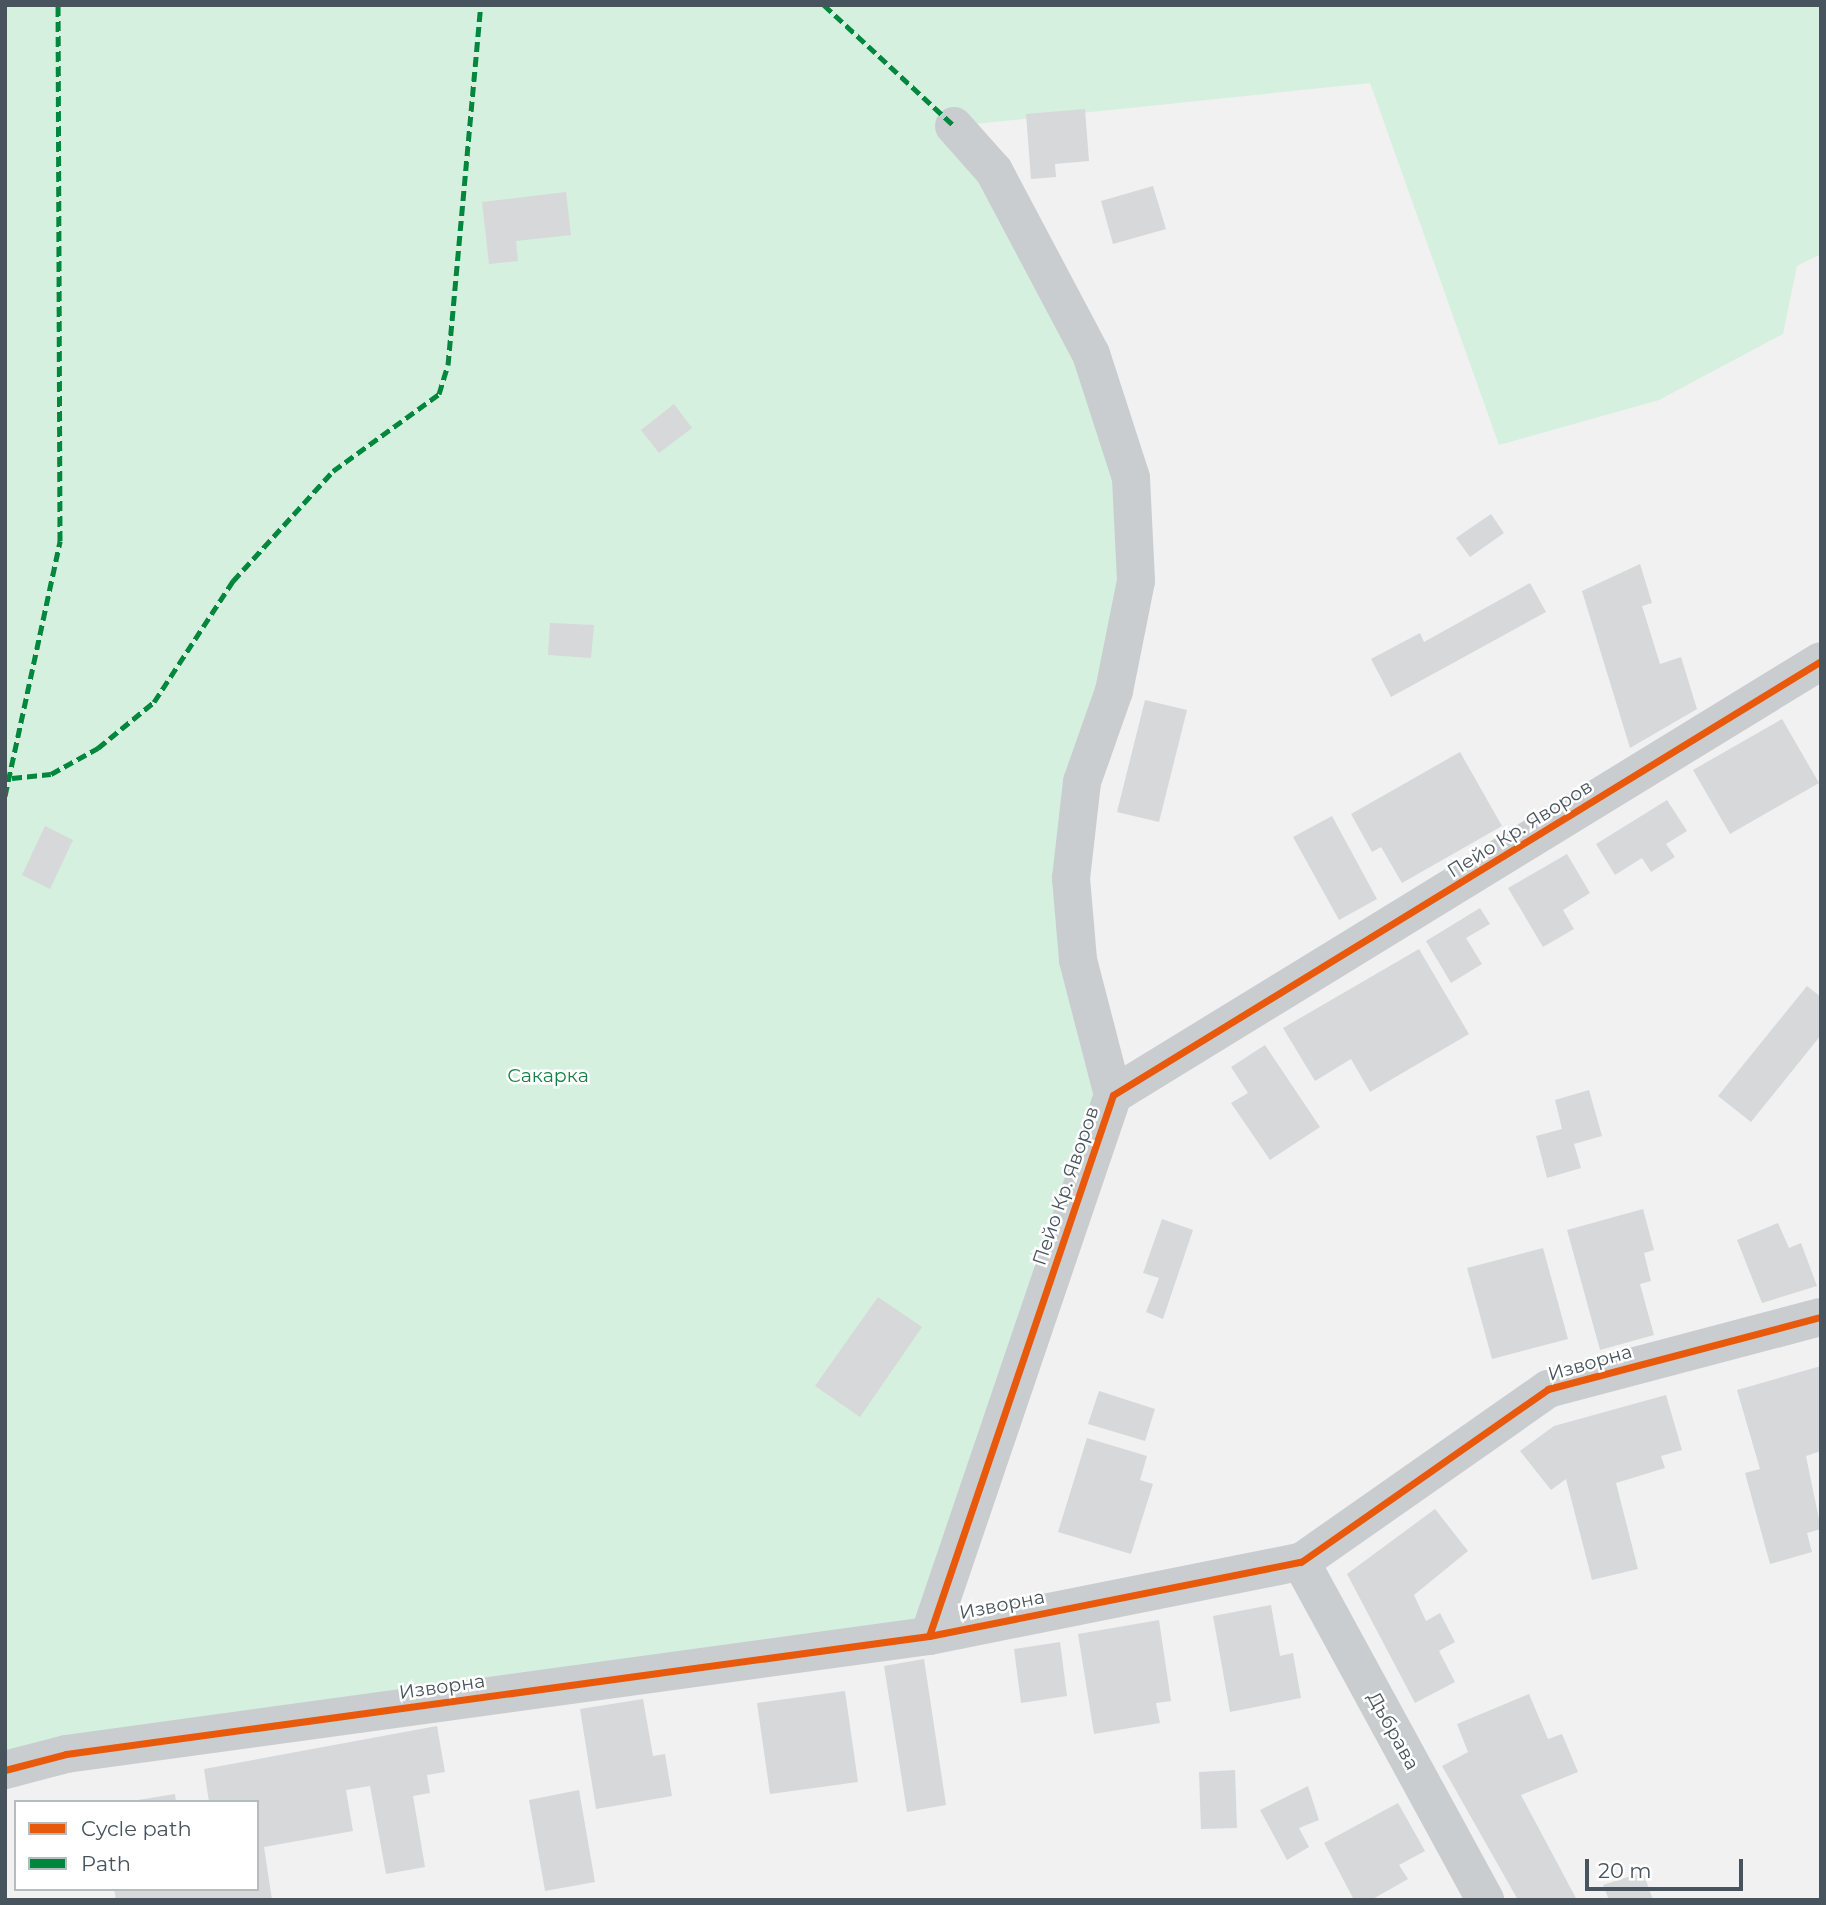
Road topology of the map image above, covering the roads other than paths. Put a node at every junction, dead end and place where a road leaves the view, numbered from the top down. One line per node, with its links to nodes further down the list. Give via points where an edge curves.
1 (954, 126): 3 (street, via 994,170 1091,354 1131,478 1136,581 1114,691 1082,782 1071,877 1077,960)
2 (1821, 661): 3 (street, Пейо Кр. Яворов)
3 (1113, 1094): 6 (street, Пейо Кр. Яворов)
4 (1821, 1317): 5 (street, Изворна, via 1548,1389)
5 (1301, 1562): 6 (street, Изворна); 8 (street, Дъбрава)
6 (929, 1636): 7 (street, Изворна, via 66,1755)
7 (5, 1770)
8 (1485, 1900)

